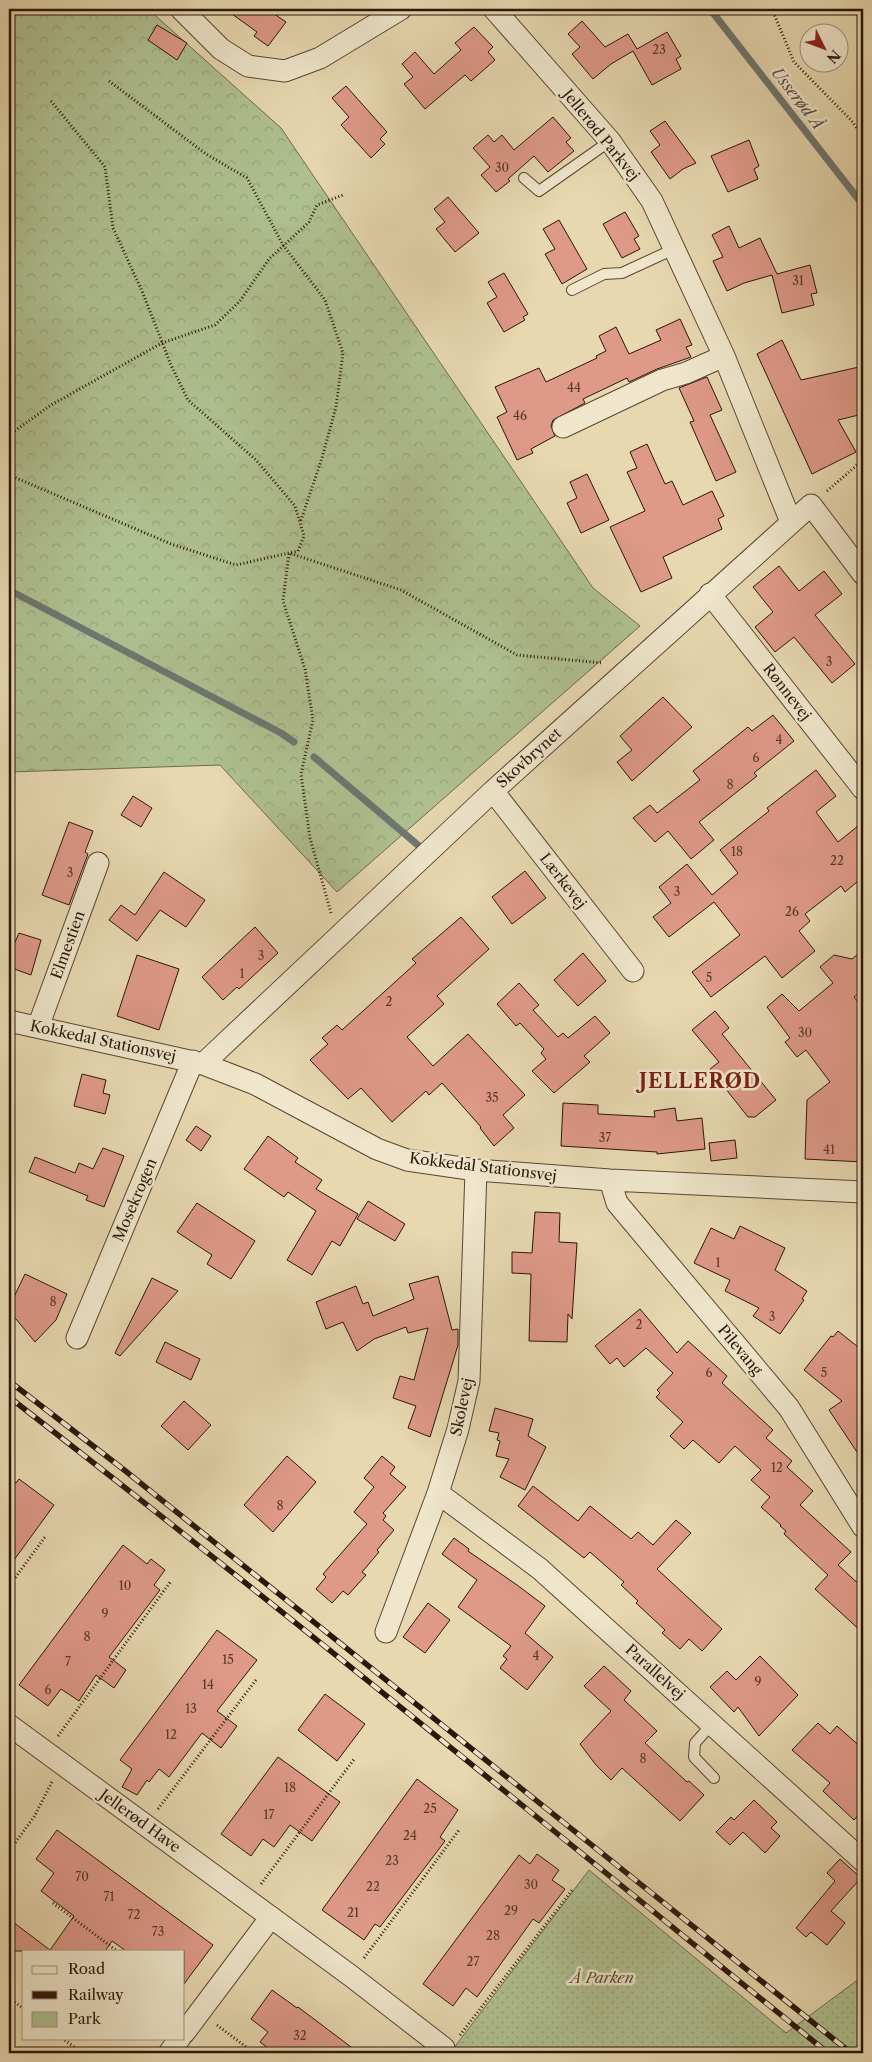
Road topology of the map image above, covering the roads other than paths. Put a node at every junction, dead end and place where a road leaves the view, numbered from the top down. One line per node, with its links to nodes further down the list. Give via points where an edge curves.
1 (181, 9): 2 (street, via 220,49 248,66 285,71 320,58)
2 (401, 9)
3 (494, 9): 4 (street, Jellerød Parkvej)
4 (610, 142): 5 (lane, via 539,191); 6 (street, Jellerød Parkvej, via 652,201)
5 (524, 178)
6 (674, 249): 7 (lane, via 622,273 604,274); 8 (street, Jellerød Parkvej)
7 (572, 290)
8 (724, 356): 9 (street, via 662,380); 10 (street, Jellerød Parkvej)
9 (563, 427)
10 (791, 522): 11 (street, Skovbrynet, via 811,505); 12 (street, Skovbrynet)
11 (863, 574)
12 (710, 594): 13 (street, Rønnevej); 14 (street, Skovbrynet)
13 (863, 789)
14 (493, 790): 16 (street, Lærkevej); 19 (street, Skovbrynet, via 331,944)
15 (98, 864): 18 (street, Elmestien)
16 (633, 970)
17 (9, 1021): 18 (street, Kokkedal Stationsvej)
18 (38, 1027): 19 (street, Kokkedal Stationsvej)
19 (198, 1062): 20 (street, Kokkedal Stationsvej, via 254,1084 377,1149 407,1160); 23 (street, Mosekrogen)
20 (476, 1170): 21 (street, Kokkedal Stationsvej); 24 (street, Skolevej, via 469,1381)
21 (610, 1180): 22 (street, Kokkedal Stationsvej); 25 (street, Pilevang, via 617,1203 789,1408)
22 (863, 1192)
23 (77, 1338)
24 (438, 1493): 26 (street, Skolevej); 27 (street, Parallelvej, via 540,1569)
25 (863, 1527)
26 (386, 1632)
27 (712, 1724): 29 (lane, via 695,1743 694,1757); 30 (street, Parallelvej)
28 (9, 1725): 31 (street, Jellerød Have)
29 (714, 1778)
30 (859, 1851)
31 (271, 1917): 32 (street); 34 (street, Jellerød Have)
32 (185, 2032)
33 (179, 2040): 35 (street)
34 (445, 2051)
35 (169, 2053)

